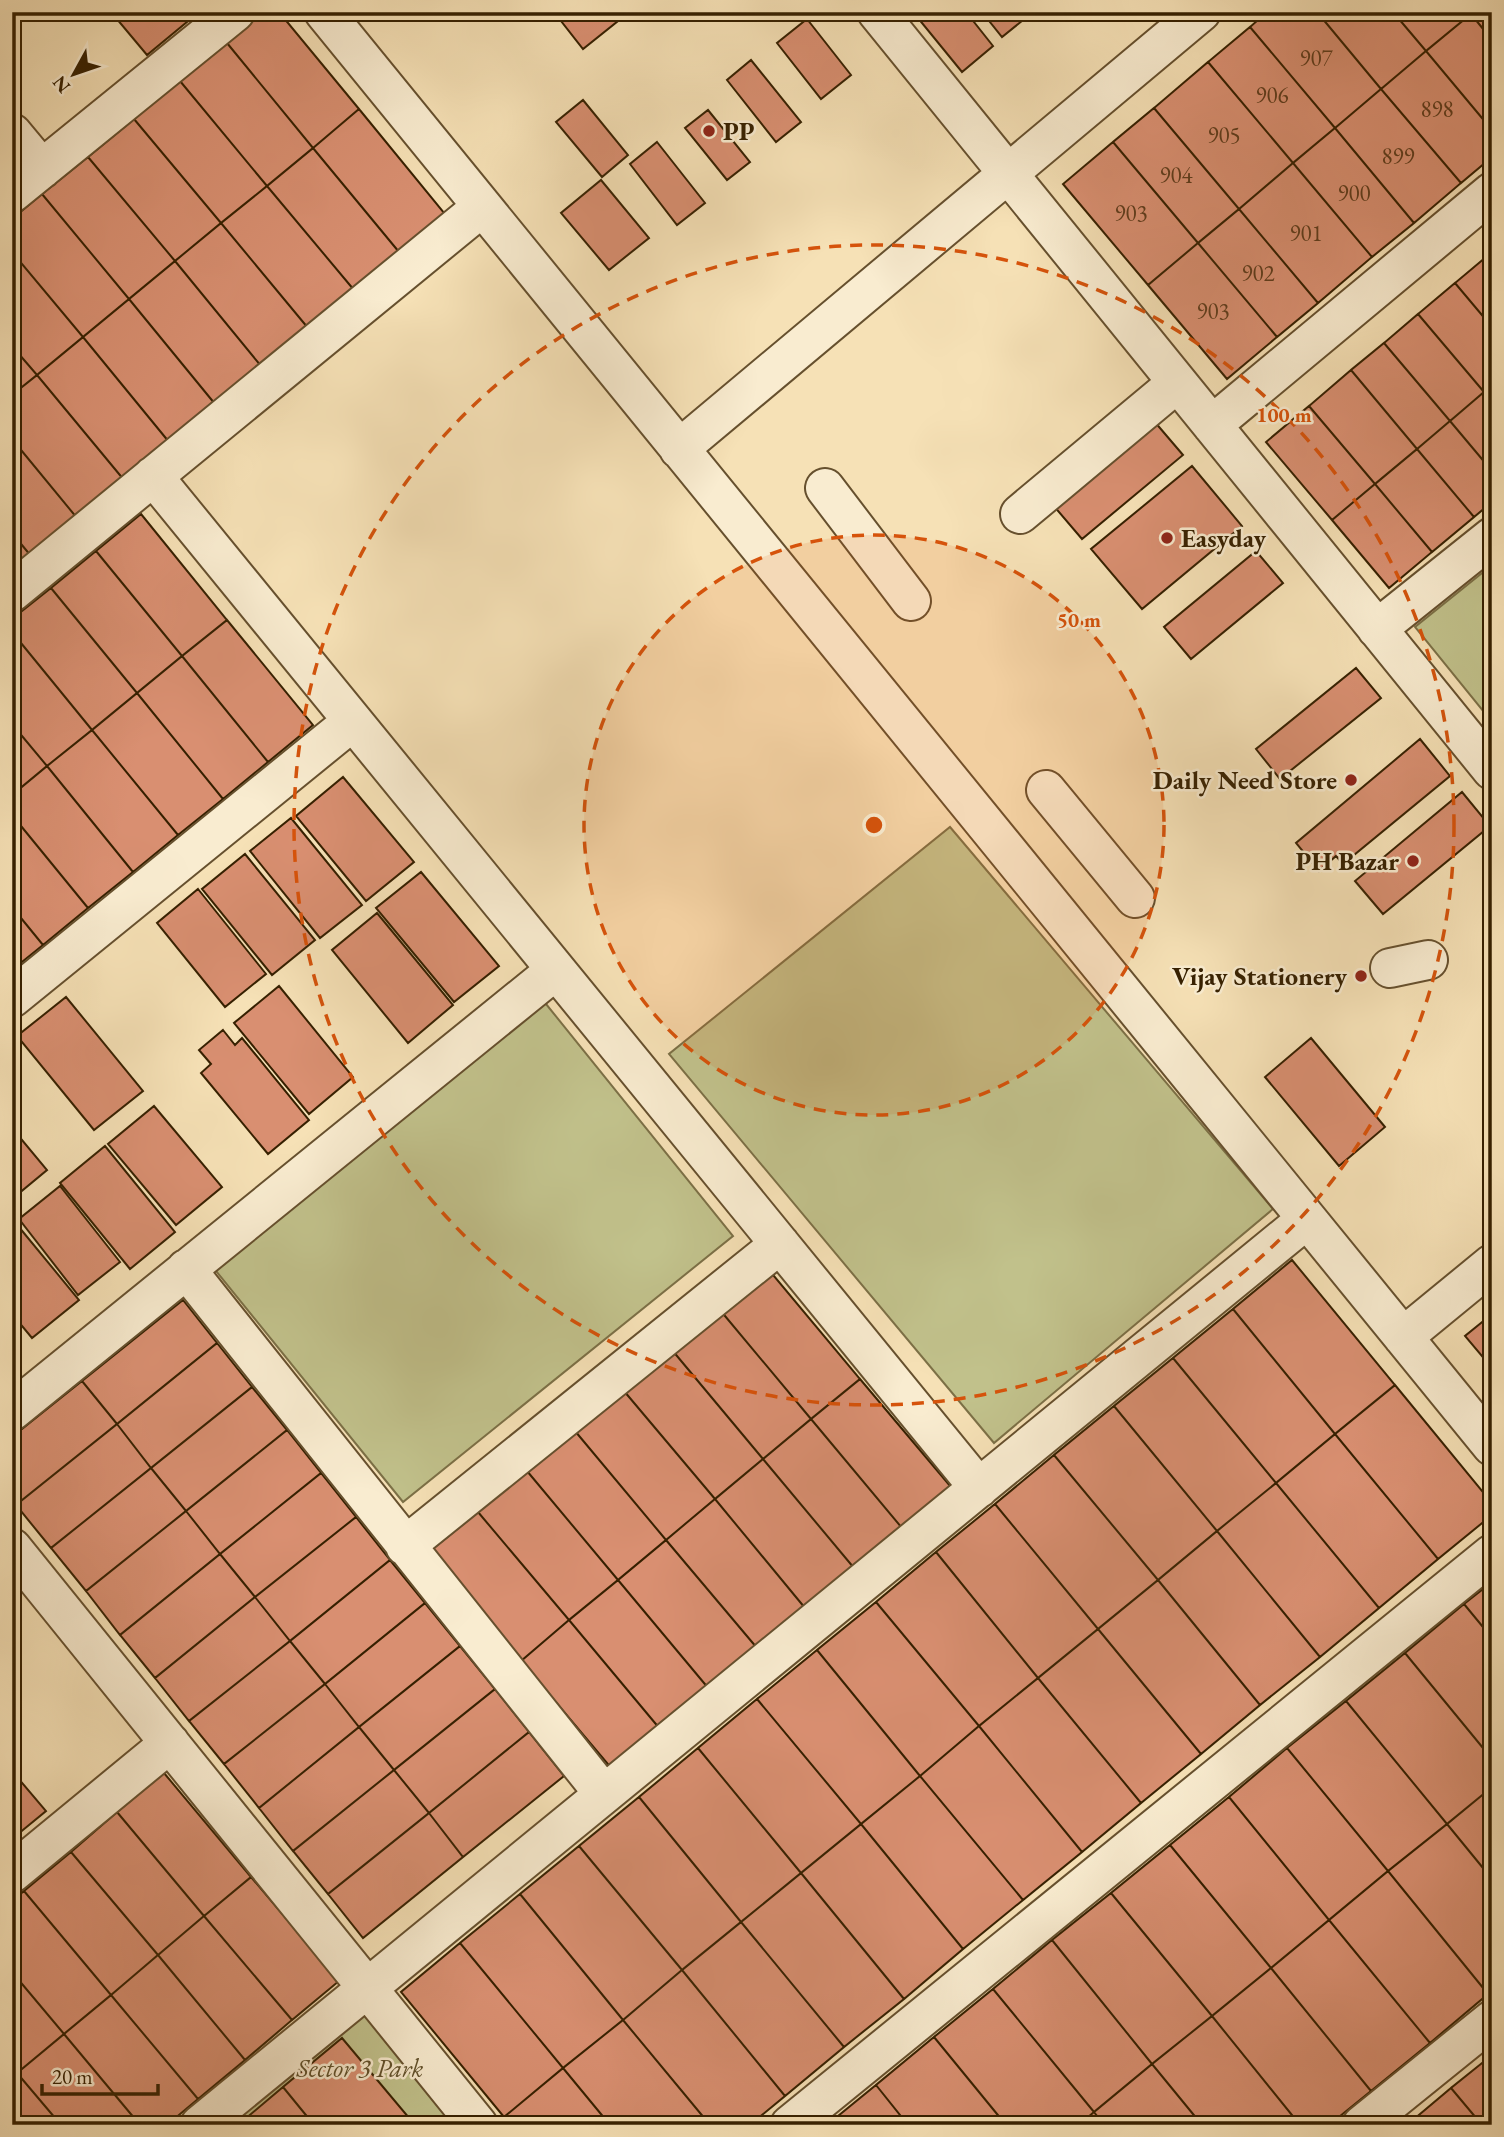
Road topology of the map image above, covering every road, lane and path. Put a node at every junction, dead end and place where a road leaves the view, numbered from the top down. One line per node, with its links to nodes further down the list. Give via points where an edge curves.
1 (235, 12): 6 (street)
2 (324, 12): 10 (street)
3 (877, 12): 7 (street)
4 (1201, 12): 7 (street)
5 (12, 133): 6 (street)
6 (42, 169): 9 (street)
7 (1008, 174): 11 (street); 13 (street)
8 (1492, 192): 12 (street)
9 (12, 193)
10 (482, 207): 13 (street); 14 (street)
11 (1177, 383): 12 (street); 16 (street)
12 (1212, 425): 20 (street)
13 (679, 449): 29 (street)
14 (153, 476): 18 (street); 21 (street)
15 (825, 488): 19 (street)
16 (1020, 514)
17 (1492, 537): 20 (street)
18 (12, 592)
19 (911, 601)
20 (1377, 629): 22 (street)
21 (353, 721): 27 (street); 28 (street)
22 (1492, 770)
23 (1046, 790): 24 (street)
24 (1135, 898)
25 (1428, 960): 26 (street)
26 (1390, 968)
27 (556, 970): 30 (street); 32 (street)
28 (12, 998)
29 (1307, 1219): 33 (street); 36 (street)
30 (780, 1244): 36 (street); 37 (street)
31 (1492, 1264): 33 (street)
32 (186, 1269): 34 (street); 37 (street)
33 (1403, 1337): 35 (street)
34 (12, 1411)
35 (1492, 1446)
36 (979, 1488): 41 (street)
37 (405, 1546): 41 (street)
38 (12, 1548): 40 (street)
39 (1492, 1554): 47 (street)
40 (170, 1743): 42 (street); 43 (street)
41 (604, 1794): 43 (street)
42 (12, 1873)
43 (368, 1987): 45 (street); 46 (street)
44 (1492, 2020): 48 (street)
45 (200, 2125)
46 (478, 2125)
47 (790, 2125)
48 (1362, 2125)

